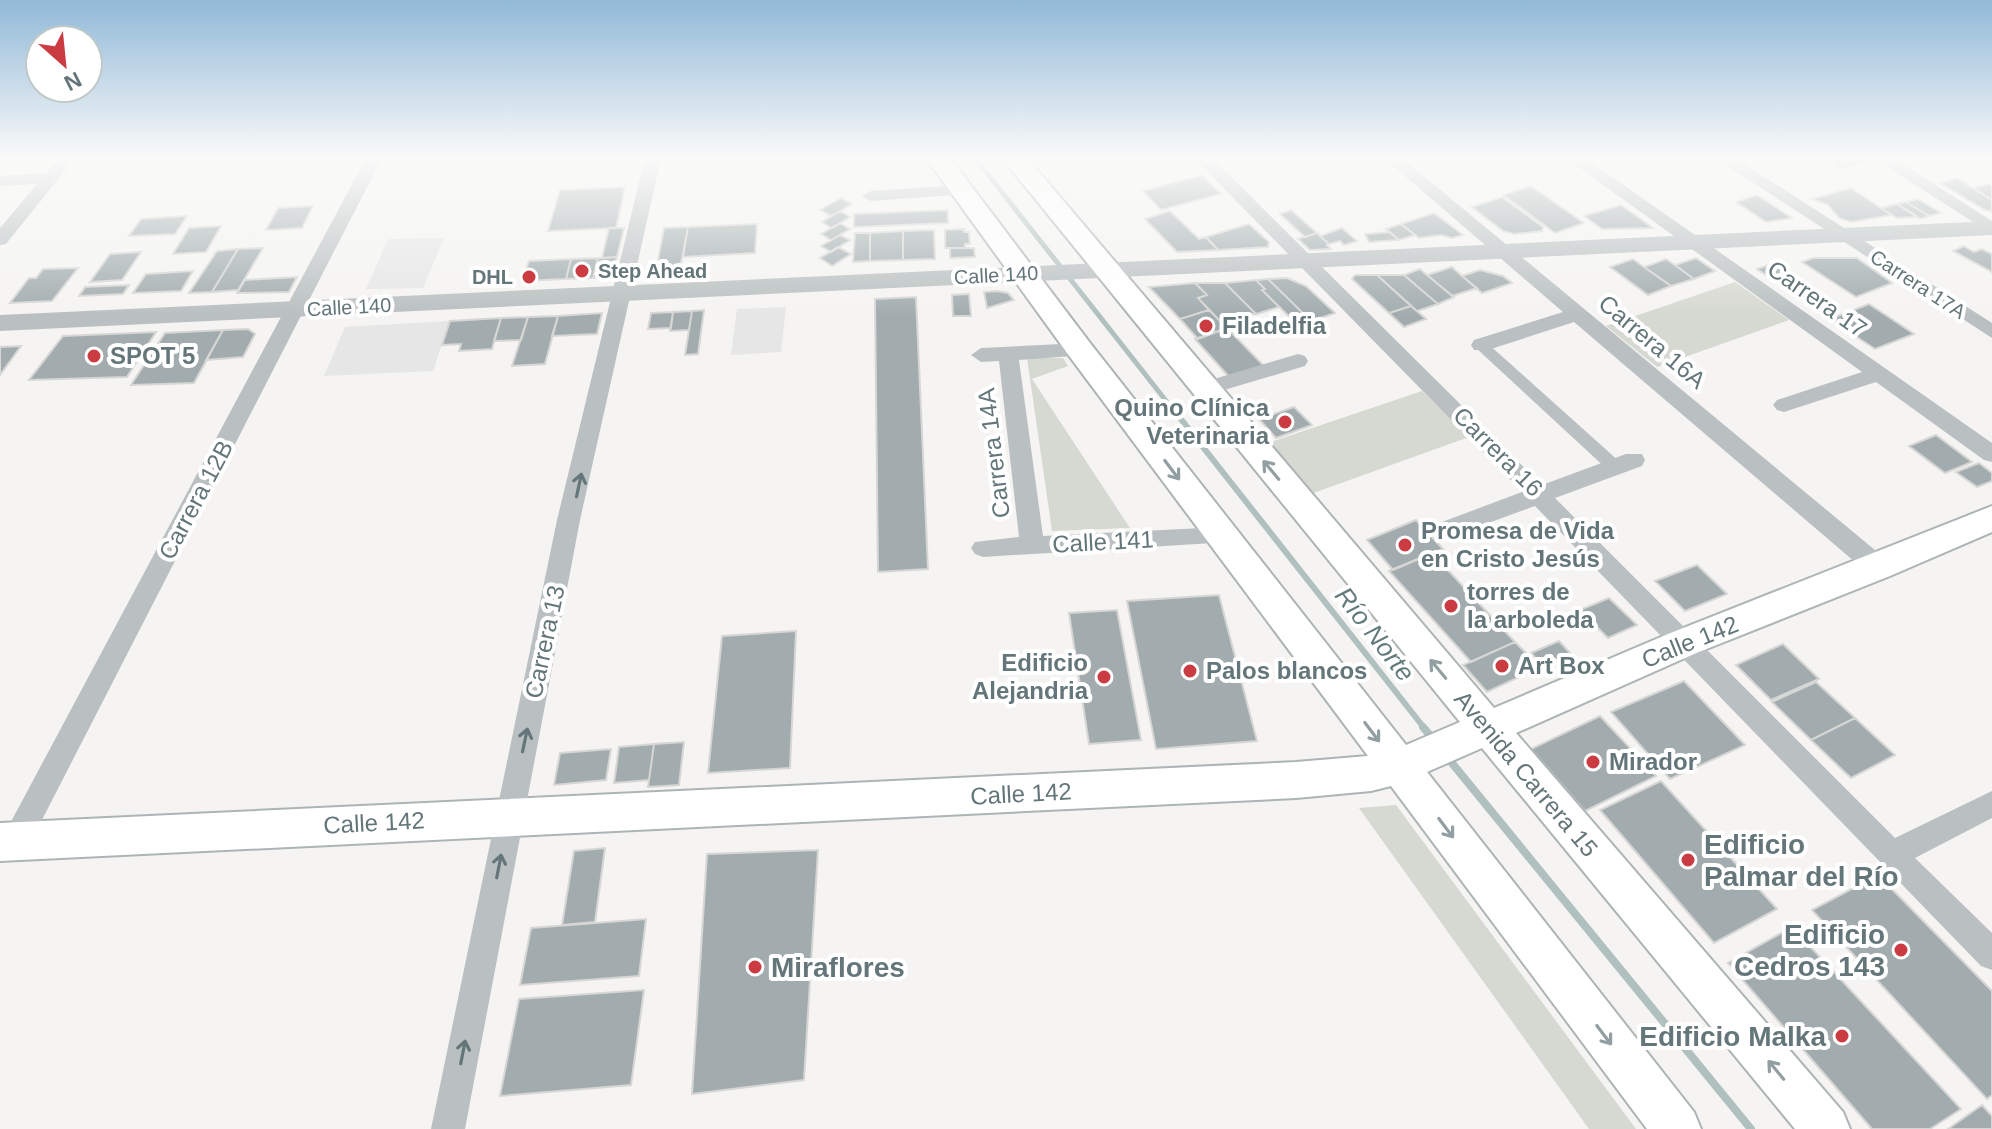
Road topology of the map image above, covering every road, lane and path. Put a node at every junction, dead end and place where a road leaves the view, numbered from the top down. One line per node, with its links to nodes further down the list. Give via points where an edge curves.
1 (24, 211): 13 (street)
2 (347, 211): 20 (street, Carrera 12B)
3 (640, 211): 19 (street, Carrera 13)
4 (978, 211): 18 (main road)
5 (1054, 211): 17 (main road, Avenida Carrera 15)
6 (1256, 211): 16 (street, Carrera 16)
7 (1455, 211): 15 (street, Carrera 16A)
8 (1647, 211): 14 (street, Carrera 17)
9 (1805, 211): 12 (street, Carrera 17A)
10 (1964, 211): 11 (street)
11 (1991, 228): 12 (street, Calle 140)
12 (1843, 235): 14 (street, Calle 140); 23 (street, Carrera 17A)
13 (0, 240)
14 (1691, 242): 15 (street, Calle 140); 29 (street, Carrera 17)
15 (1504, 251): 16 (street, Calle 140); 21 (street, Carrera 16A)
16 (1306, 260): 17 (street, Calle 140); 34 (street, Carrera 16)
17 (1098, 270): 18 (street, Calle 140); 30 (main road, Avenida Carrera 15)
18 (1029, 274): 19 (street, Calle 140); 25 (main road)
19 (619, 293): 20 (street, Calle 140); 45 (street, Carrera 13, one-way to 19)
20 (296, 309): 22 (street, Calle 140); 46 (street, Carrera 12B)
21 (1579, 314): 24 (street); 40 (street, Carrera 16A)
22 (0, 323)
23 (1992, 332)
24 (1481, 345): 33 (street)
25 (1080, 350): 26 (street); 37 (main road, one-way to 37)
26 (1008, 353): 27 (street); 38 (street, Carrera 14A)
27 (981, 355)
28 (1298, 361): 30 (street)
29 (1878, 374): 31 (street); 32 (street, Carrera 17)
30 (1204, 389): 42 (main road, Avenida Carrera 15, one-way to 30)
31 (1784, 405)
32 (1992, 454)
33 (1625, 464): 34 (street)
34 (1540, 495): 36 (street); 41 (street, Carrera 16)
35 (1992, 518): 40 (main road, Calle 142)
36 (1450, 528)
37 (1222, 536): 38 (street, Calle 141); 43 (main road, one-way to 43)
38 (1032, 545): 39 (street, Calle 141)
39 (983, 548)
40 (1878, 567): 41 (main road, Calle 142)
41 (1681, 644): 42 (main road, Calle 142); 47 (street, Carrera 16)
42 (1483, 731): 43 (main road, Calle 142); 51 (main road, Avenida Carrera 15, one-way to 42)
43 (1405, 764): 45 (main road, Calle 142, via 1360,775 1296,780); 50 (main road, one-way to 50)
44 (1992, 804): 47 (street)
45 (509, 816): 46 (main road, Calle 142); 49 (street, Carrera 13, one-way to 45)
46 (8, 841)
47 (1891, 855): 48 (street, Carrera 16)
48 (1992, 955)
49 (448, 1129)
50 (1677, 1129)
51 (1826, 1129)

